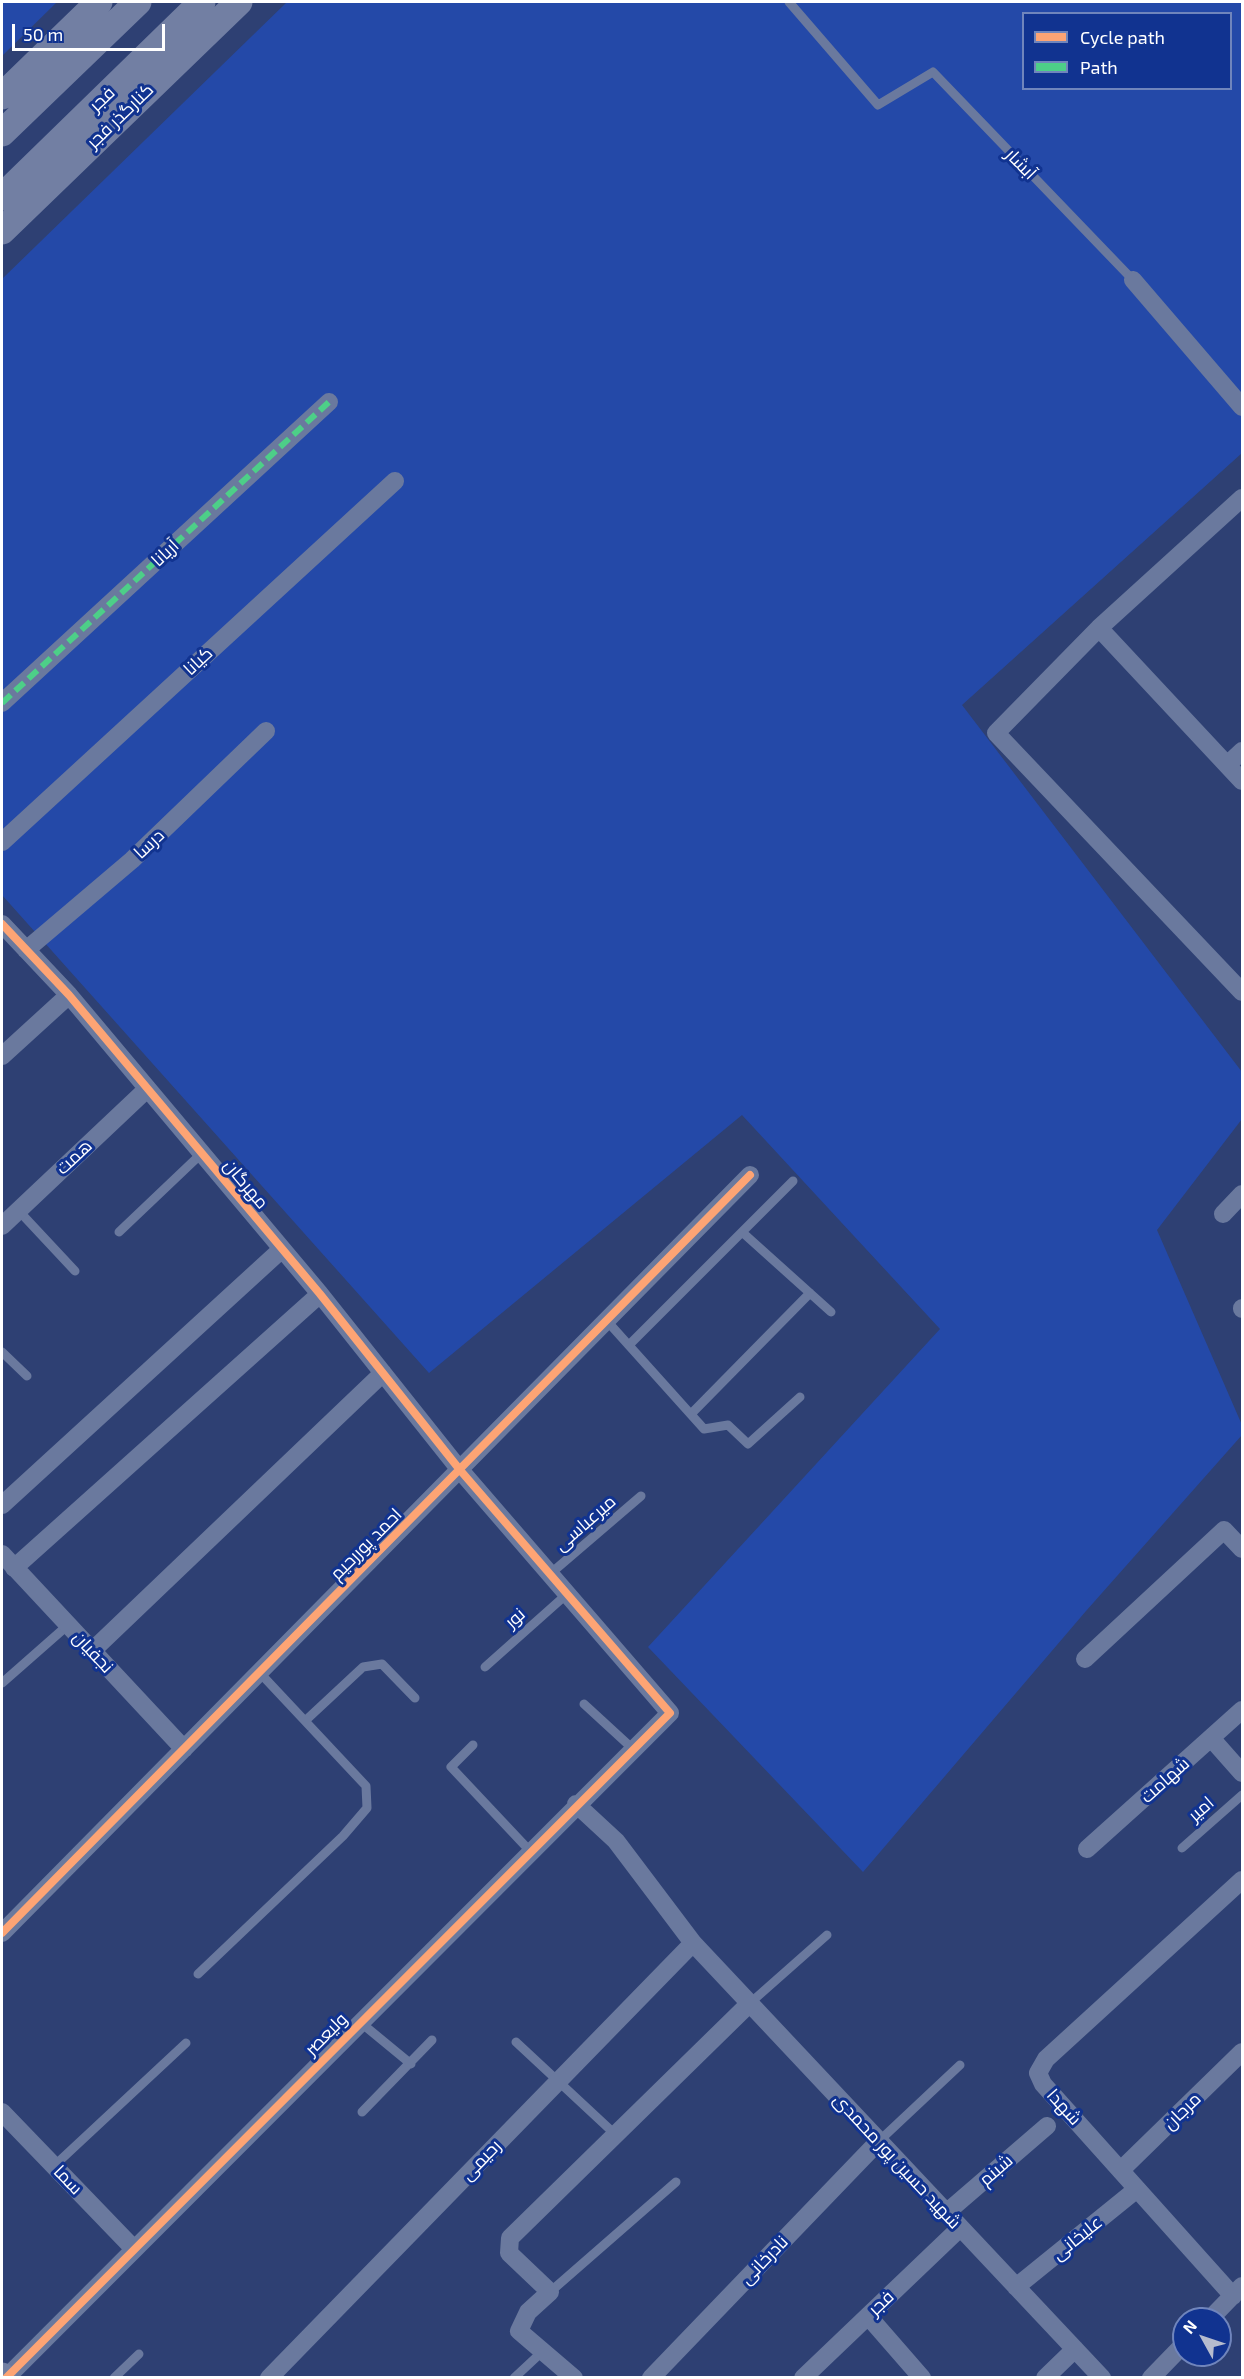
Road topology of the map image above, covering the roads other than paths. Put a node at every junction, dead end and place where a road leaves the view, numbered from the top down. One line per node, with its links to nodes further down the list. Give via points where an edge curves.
1 (99, 2): 8 (street)
2 (138, 2): 6 (street)
3 (202, 2): 7 (street, فجر)
4 (239, 2): 13 (street, کنارگذر فجر)
5 (789, 2): 14 (lane, آبشار, via 878,105 933,72)
6 (91, 48): 7 (street); 9 (street)
7 (121, 81): 11 (street, فجر)
8 (2, 96)
9 (30, 105): 10 (street); 11 (street)
10 (2, 134)
11 (62, 137): 12 (street, فجر)
12 (2, 197)
13 (2, 231)
14 (1132, 280): 16 (street, آبشار)
15 (329, 402): 20 (street, آریانا)
16 (1242, 407)
17 (395, 481): 25 (street, کیانا)
18 (1242, 498): 19 (street)
19 (1099, 628): 23 (street); 28 (street, via 996,733)
20 (2, 703)
21 (266, 731): 27 (street, درسا, via 132,860)
22 (1242, 751): 23 (street)
23 (1227, 765): 24 (street)
24 (1242, 781)
25 (2, 842)
26 (2, 924): 27 (street, مهرگان)
27 (26, 950): 29 (street, مهرگان)
28 (1242, 992)
29 (69, 995): 30 (street); 31 (street, مهرگان)
30 (2, 1056)
31 (147, 1089): 32 (street, مهرگان); 36 (street, همت)
32 (201, 1154): 39 (lane); 41 (street, مهرگان)
33 (750, 1175): 46 (street, احمد پوررحیم)
34 (793, 1181): 40 (lane)
35 (1242, 1194): 37 (street)
36 (18, 1210): 38 (street, همت); 42 (lane)
37 (1223, 1214)
38 (2, 1226)
39 (119, 1232)
40 (742, 1232): 43 (lane); 47 (lane)
41 (282, 1249): 44 (street, مهرگان); 55 (street)
42 (75, 1271)
43 (810, 1293): 45 (lane); 52 (lane)
44 (320, 1294): 49 (street, مهرگان); 57 (street)
45 (831, 1312)
46 (607, 1320): 47 (lane); 53 (street, احمد پوررحیم)
47 (629, 1345): 52 (lane)
48 (2, 1352): 50 (lane)
49 (383, 1373): 53 (street, مهرگان); 61 (street)
50 (27, 1376)
51 (800, 1397): 52 (lane, via 748,1444 728,1425 704,1429)
52 (691, 1414)
53 (460, 1470): 58 (street, مهرگان); 64 (street, احمد پوررحیم)
54 (641, 1496): 58 (lane, میرعباسی)
55 (2, 1504)
56 (1242, 1549): 62 (street, via 1224,1530)
57 (8, 1561): 60 (street, نجفیان)
58 (550, 1574): 59 (street, مهرگان)
59 (567, 1594): 63 (lane, نور); 69 (street, مهرگان)
60 (68, 1625): 61 (street, نجفیان); 65 (lane)
61 (92, 1652): 73 (street, نجفیان)
62 (1085, 1659)
63 (485, 1667)
64 (260, 1673): 70 (lane); 73 (street, احمد پوررحیم)
65 (2, 1683)
66 (416, 1698): 70 (lane, via 382,1664 363,1668)
67 (584, 1704): 74 (lane)
68 (1242, 1710): 71 (street, شهامت)
69 (670, 1713): 74 (street, ولیعصر)
70 (305, 1721): 85 (lane, via 366,1786 367,1808 343,1836)
71 (1211, 1738): 75 (street); 79 (street, شهامت)
72 (473, 1745): 80 (lane, via 451,1767)
73 (184, 1749): 82 (street, احمد پوررحیم)
74 (633, 1749): 77 (street, ولیعصر)
75 (1242, 1773)
76 (1242, 1795): 78 (lane, امیر)
77 (576, 1804): 80 (street, ولیعصر); 84 (street, شهید حسین پور محمدی, via 616,1841)
78 (1182, 1848)
79 (1088, 1849)
80 (530, 1851): 87 (street, ولیعصر)
81 (1242, 1880): 101 (street, شهدا, via 1046,2060 1038,2073 1043,2084)
82 (2, 1933)
83 (827, 1935): 86 (lane)
84 (693, 1943): 86 (street, شهید حسین پور محمدی); 94 (street, رحیمی)
85 (198, 1974)
86 (749, 2004): 98 (street); 99 (street, شهید حسین پور محمدی)
87 (360, 2022): 92 (lane); 106 (street, ولیعصر)
88 (432, 2040): 92 (lane)
89 (516, 2042): 94 (lane)
90 (186, 2043): 100 (lane)
91 (1242, 2052): 101 (street, مرجان)
92 (411, 2064): 96 (lane)
93 (960, 2065): 99 (lane)
94 (558, 2080): 98 (lane); 118 (street, رحیمی)
95 (2, 2112): 100 (street, سما)
96 (362, 2112)
97 (1047, 2126): 104 (street, شبنم)
98 (617, 2136): 109 (street, via 510,2238 509,2253)
99 (878, 2142): 104 (street, شهید حسین پور محمدی); 121 (street, نادرخانی)
100 (54, 2166): 106 (street, سما)
101 (1121, 2170): 103 (street, شهدا)
102 (676, 2182): 109 (lane)
103 (1137, 2189): 107 (street, علیخانی); 108 (street, شهدا)
104 (946, 2213): 105 (street, شهید حسین پور محمدی)
105 (960, 2228): 107 (street, شهید حسین پور محمدی); 111 (street, فجر)
106 (134, 2249): 116 (street, ولیعصر)
107 (1016, 2287): 112 (street, شهید حسین پور محمدی)
108 (1238, 2291): 110 (street)
109 (550, 2292): 113 (street, via 528,2312 519,2331)
110 (1221, 2307)
111 (868, 2316): 122 (street, فجر); 123 (street)
112 (1075, 2349): 124 (street); 125 (street, شهید حسین پور محمدی)
113 (543, 2351): 119 (lane); 120 (street)
114 (139, 2354): 117 (lane)
115 (1172, 2356): 126 (street)
116 (3, 2377)
117 (114, 2378)
118 (269, 2378)
119 (514, 2378)
120 (574, 2378)
121 (651, 2378)
122 (803, 2378)
123 (922, 2378)
124 (1045, 2378)
125 (1102, 2378)
126 (1151, 2378)

